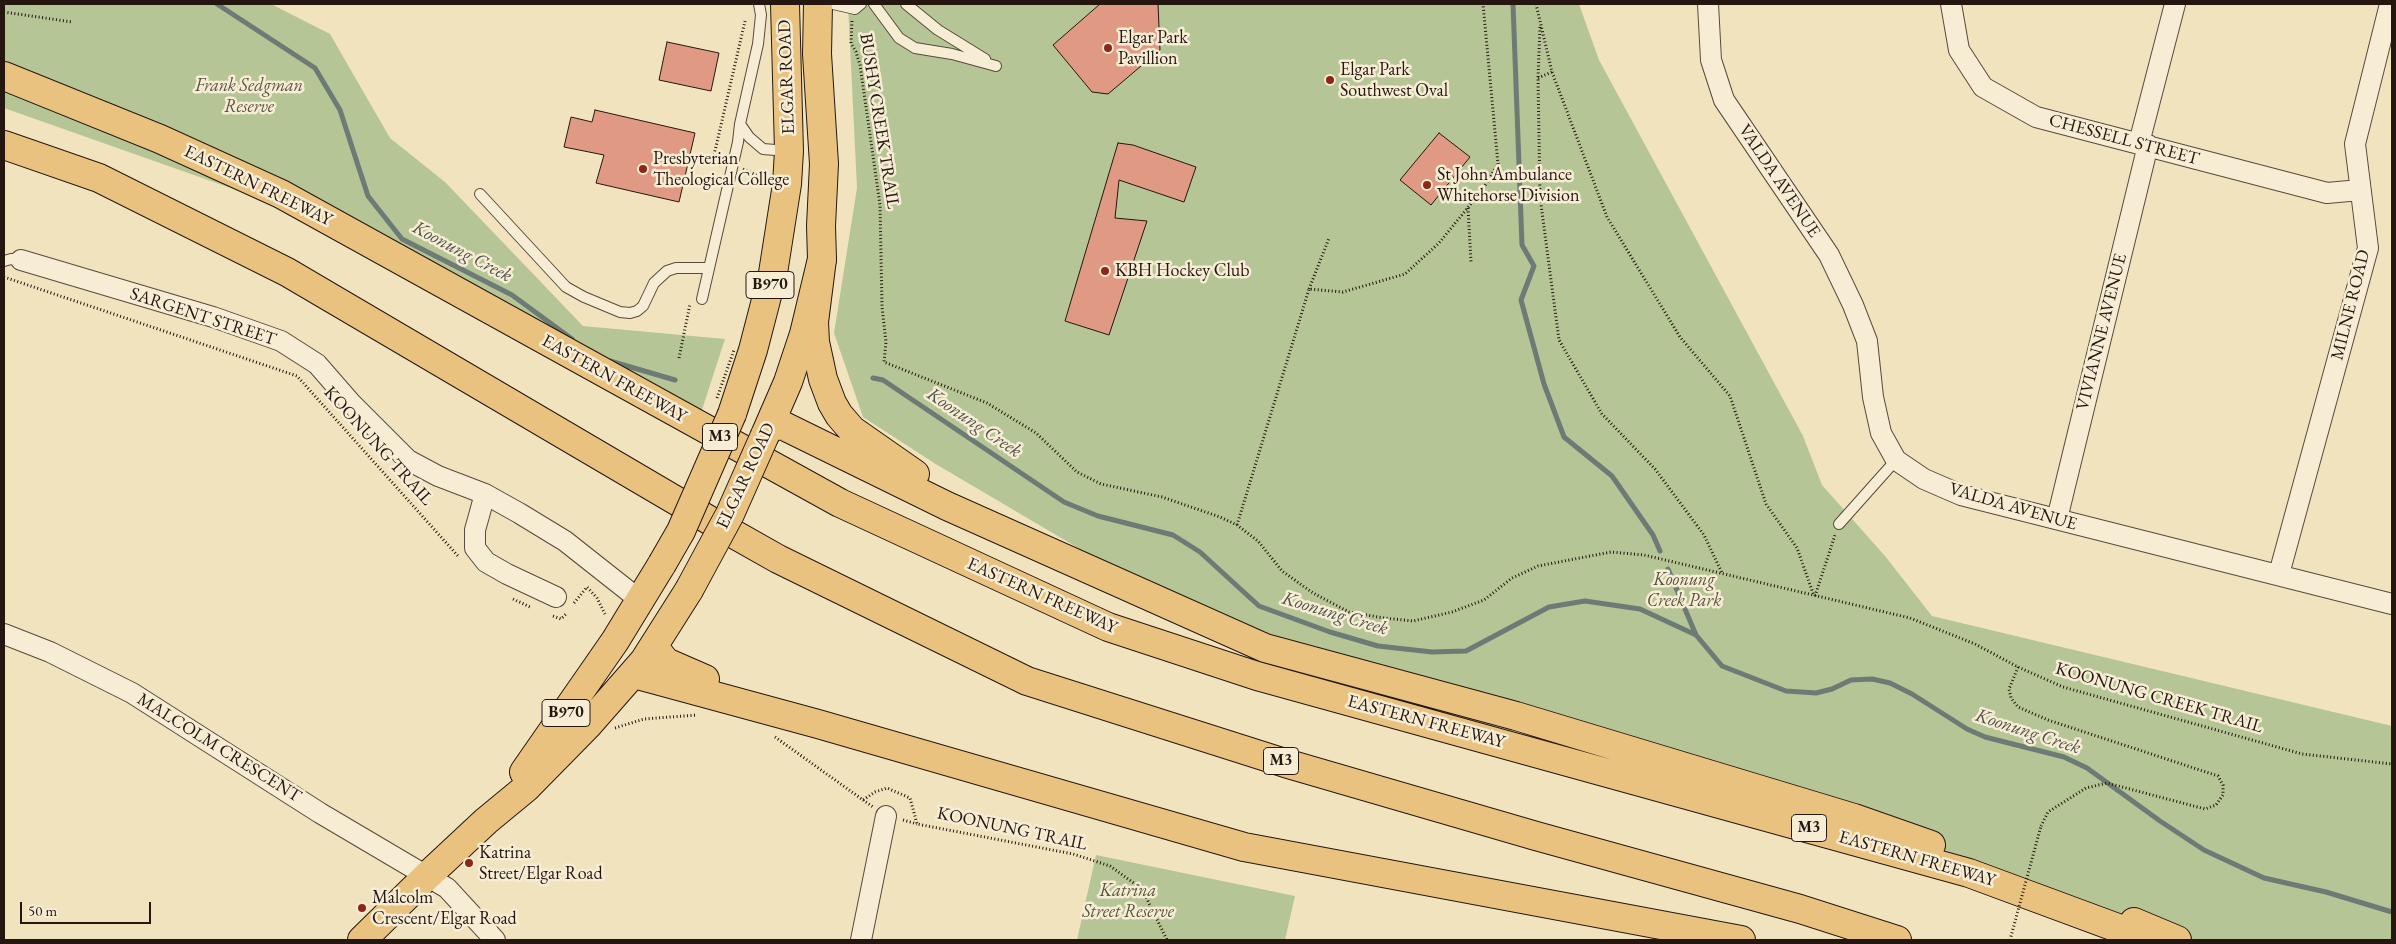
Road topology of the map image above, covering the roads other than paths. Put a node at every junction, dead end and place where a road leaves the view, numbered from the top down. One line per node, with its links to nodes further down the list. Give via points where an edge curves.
1 (759, 4): 14 (lane, via 759,35)
2 (785, 4): 17 (main road, ELGAR ROAD / B970)
3 (818, 4): 12 (main road, ELGAR ROAD / B970)
4 (833, 4): 10 (lane)
5 (874, 4): 6 (lane, via 899,38 915,48 996,66 938,30)
6 (906, 4)
7 (1708, 4): 25 (street, VALDA AVENUE, via 1711,60 1724,100 1829,255 1853,305 1867,341 1881,433)
8 (1951, 4): 15 (street, CHESSELL STREET, via 1959,50 1983,87 2036,116)
9 (2175, 4): 15 (street, VIVIANNE AVENUE)
10 (858, 6)
11 (2390, 8): 18 (street, MILNE ROAD, via 2355,144)
12 (817, 54): 17 (main road, ELGAR ROAD, via 807,90 808,120 804,138); 20 (main road, ELGAR ROAD / B970, via 824,164)
13 (4, 76): 46 (main road, EASTERN FREEWAY / M3, via 160,139 281,194 840,503 1108,627 1256,676 1969,873)
14 (740, 124): 17 (lane, via 763,149); 22 (lane)
15 (2143, 144): 18 (street, CHESSELL STREET, via 2327,193); 27 (street, VIVIANNE AVENUE)
16 (4, 145): 45 (main road, M3, via 99,178 288,272 778,559 1027,681 1285,763 1800,909)
17 (789, 151): 24 (main road, ELGAR ROAD / B970, via 788,184 773,273 753,350)
18 (2360, 190): 30 (street, MILNE ROAD, via 2368,248)
19 (480, 194): 22 (lane, via 566,287 620,312 637,311 654,283 667,271)
20 (822, 259): 24 (main road, ELGAR ROAD / B970, via 790,376); 28 (main road, via 814,322 815,342 823,379 839,415 868,443)
21 (12, 261): 26 (street, SARGENT STREET, via 213,318 281,341 317,364 408,460 438,476)
22 (709, 268): 23 (lane)
23 (702, 299)
24 (755, 426): 28 (main road, via 784,426 946,506); 31 (main road, ELGAR ROAD / B970, bridge, via 712,464 681,531); 35 (main road, ELGAR ROAD / B970, bridge, via 730,514)
25 (1896, 460): 27 (street, VALDA AVENUE, via 1924,479 1960,495); 29 (lane)
26 (485, 494): 31 (street, SARGENT STREET, via 564,541); 33 (street, via 475,530 475,548 486,562)
27 (2057, 520): 30 (street, VALDA AVENUE)
28 (988, 523): 47 (main road, via 1265,648 1516,716 1854,818 2064,892)
29 (1839, 524)
30 (2279, 574): 32 (street, VALDA AVENUE)
31 (641, 601): 35 (main road); 39 (main road, ELGAR ROAD / B970, via 533,760)
32 (2392, 604)
33 (550, 605)
34 (4, 634): 40 (street, MALCOLM CRESCENT, via 50,652 132,693)
35 (654, 647): 36 (main road, ELGAR ROAD / B970); 37 (main road, via 662,659 677,668)
36 (634, 674): 37 (main road); 39 (main road, ELGAR ROAD / B970, via 550,765)
37 (818, 724): 44 (main road, via 1244,846)
38 (886, 816): 43 (street)
39 (486, 821): 40 (main road, ELGAR ROAD / B970)
40 (426, 877): 41 (main road, ELGAR ROAD / B970); 42 (street, MALCOLM CRESCENT, via 447,888)
41 (362, 940)
42 (496, 940)
43 (861, 940)
44 (1741, 940)
45 (1897, 940)
46 (2150, 940)
47 (2176, 940)

